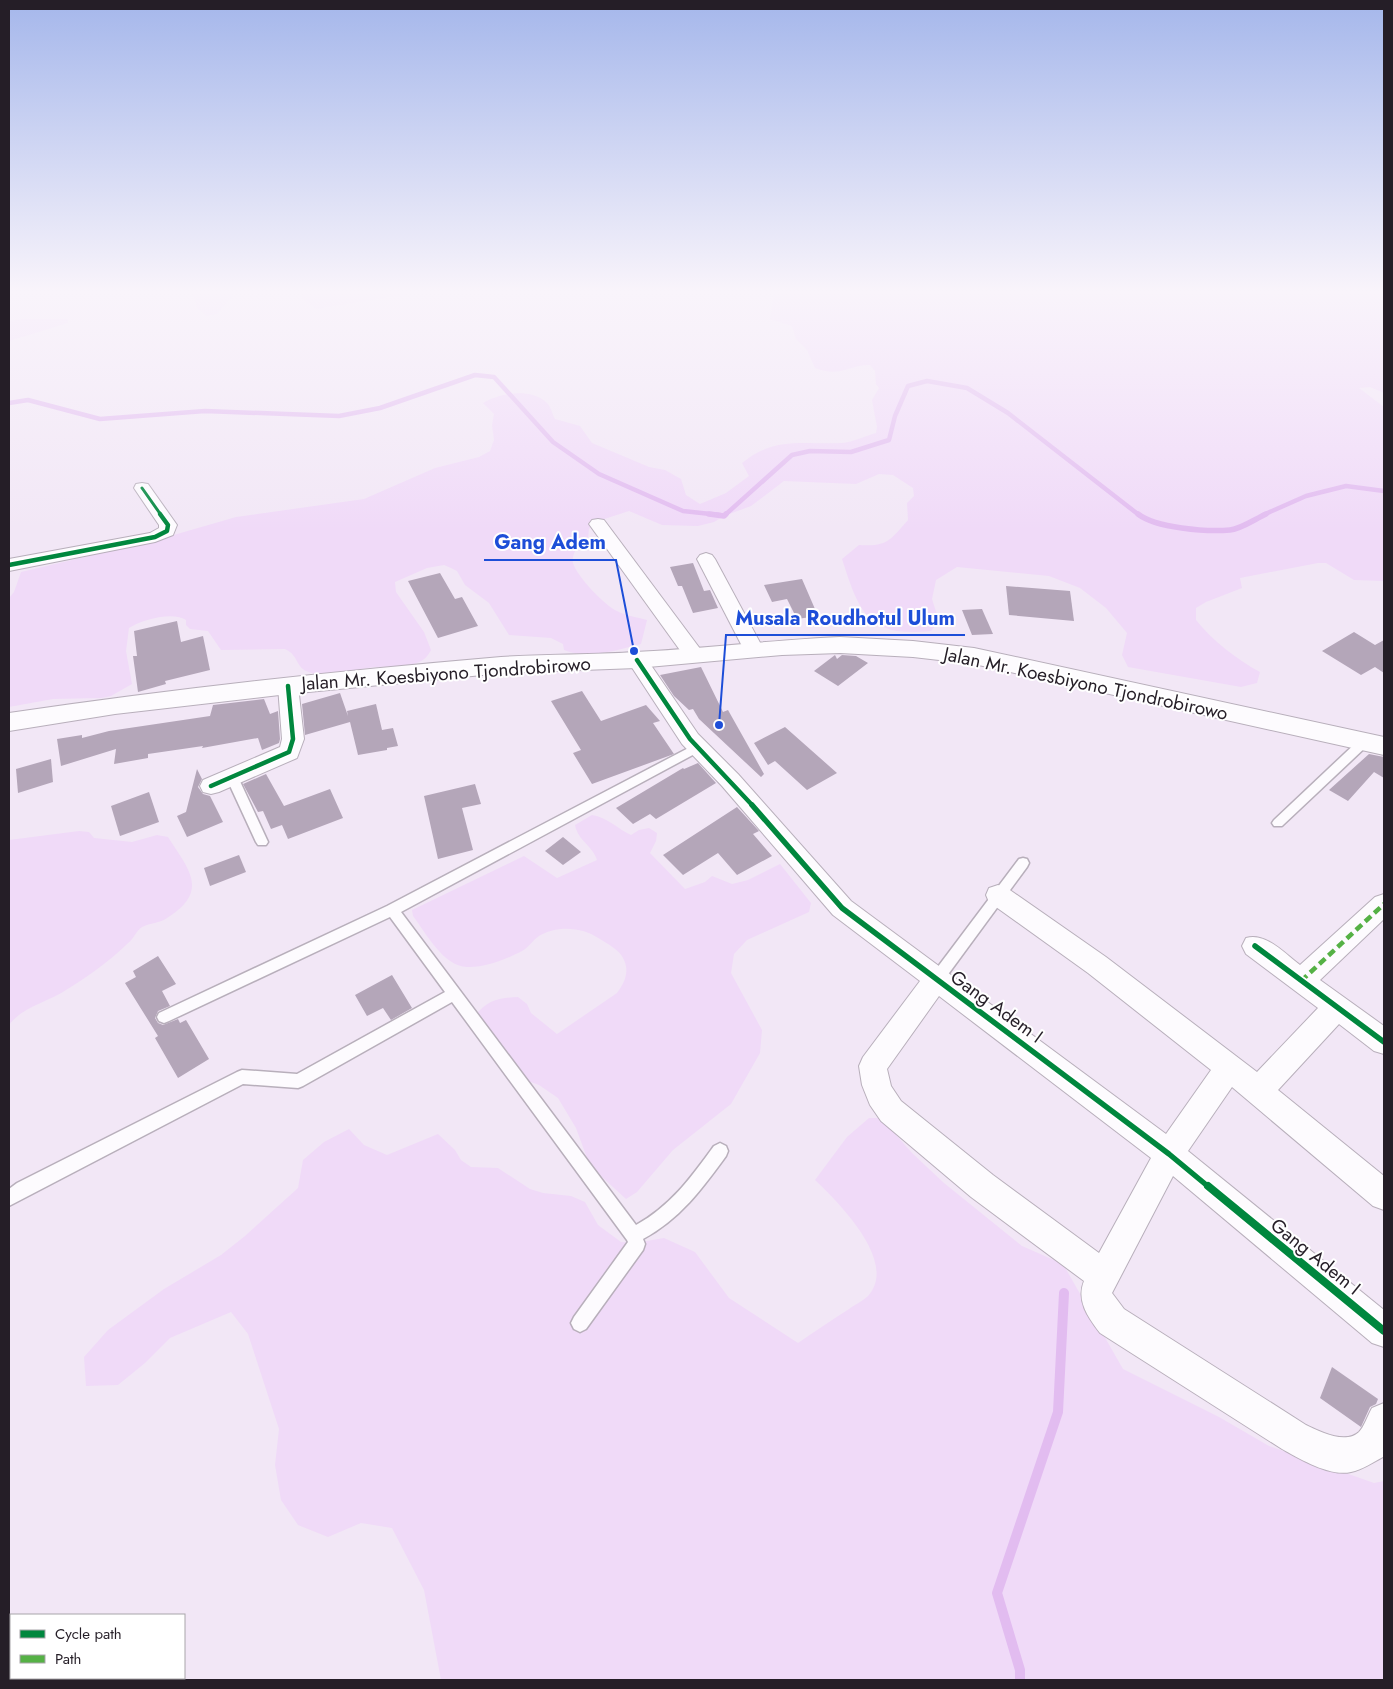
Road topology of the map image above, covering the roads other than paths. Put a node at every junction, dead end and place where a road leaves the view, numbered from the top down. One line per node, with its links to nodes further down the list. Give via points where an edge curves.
1 (142, 488): 4 (street, via 168,525 167,531)
2 (598, 524): 6 (street)
3 (706, 559): 5 (street)
4 (9, 565)
5 (754, 650): 6 (main road, Jalan Mr. Koesbiyono Tjondrobirowo); 10 (main road, Jalan Mr. Koesbiyono Tjondrobirowo, via 840,645 974,656)
6 (694, 655): 7 (main road, Jalan Mr. Koesbiyono Tjondrobirowo)
7 (637, 660): 8 (main road, Jalan Mr. Koesbiyono Tjondrobirowo, via 503,665); 11 (street, Gang Adem I, via 678,723)
8 (288, 686): 9 (main road, Jalan Mr. Koesbiyono Tjondrobirowo); 12 (street, via 293,739 288,752)
9 (9, 722)
10 (1374, 744): 14 (lane)
11 (698, 747): 19 (lane); 21 (street, Gang Adem I, via 842,908)
12 (232, 777): 13 (street); 15 (lane)
13 (211, 786)
14 (1278, 824)
15 (262, 842)
16 (1023, 863): 17 (lane)
17 (998, 896): 21 (lane); 27 (street, via 1097,965)
18 (1384, 904): 22 (street)
19 (392, 910): 23 (lane); 25 (lane)
20 (1255, 946): 22 (street)
21 (936, 980): 30 (street, Gang Adem I); 34 (street, via 872,1066 882,1101 891,1112 982,1186)
22 (1301, 981): 24 (street)
23 (454, 994): 32 (lane, via 298,1081 242,1077); 33 (lane)
24 (1336, 1008): 26 (street); 28 (street)
25 (164, 1017)
26 (1384, 1042)
27 (1229, 1067): 28 (street); 30 (street)
28 (1258, 1091): 31 (street)
29 (720, 1151): 33 (lane, via 677,1208)
30 (1169, 1154): 34 (street); 36 (street, Gang Adem I)
31 (1384, 1195)
32 (9, 1198)
33 (634, 1235): 35 (lane, via 637,1244)
34 (1104, 1276): 37 (street, via 1096,1292 1101,1308 1112,1321 1309,1445 1324,1452 1350,1455 1371,1445)
35 (580, 1323)
36 (1384, 1331)
37 (1384, 1420)

